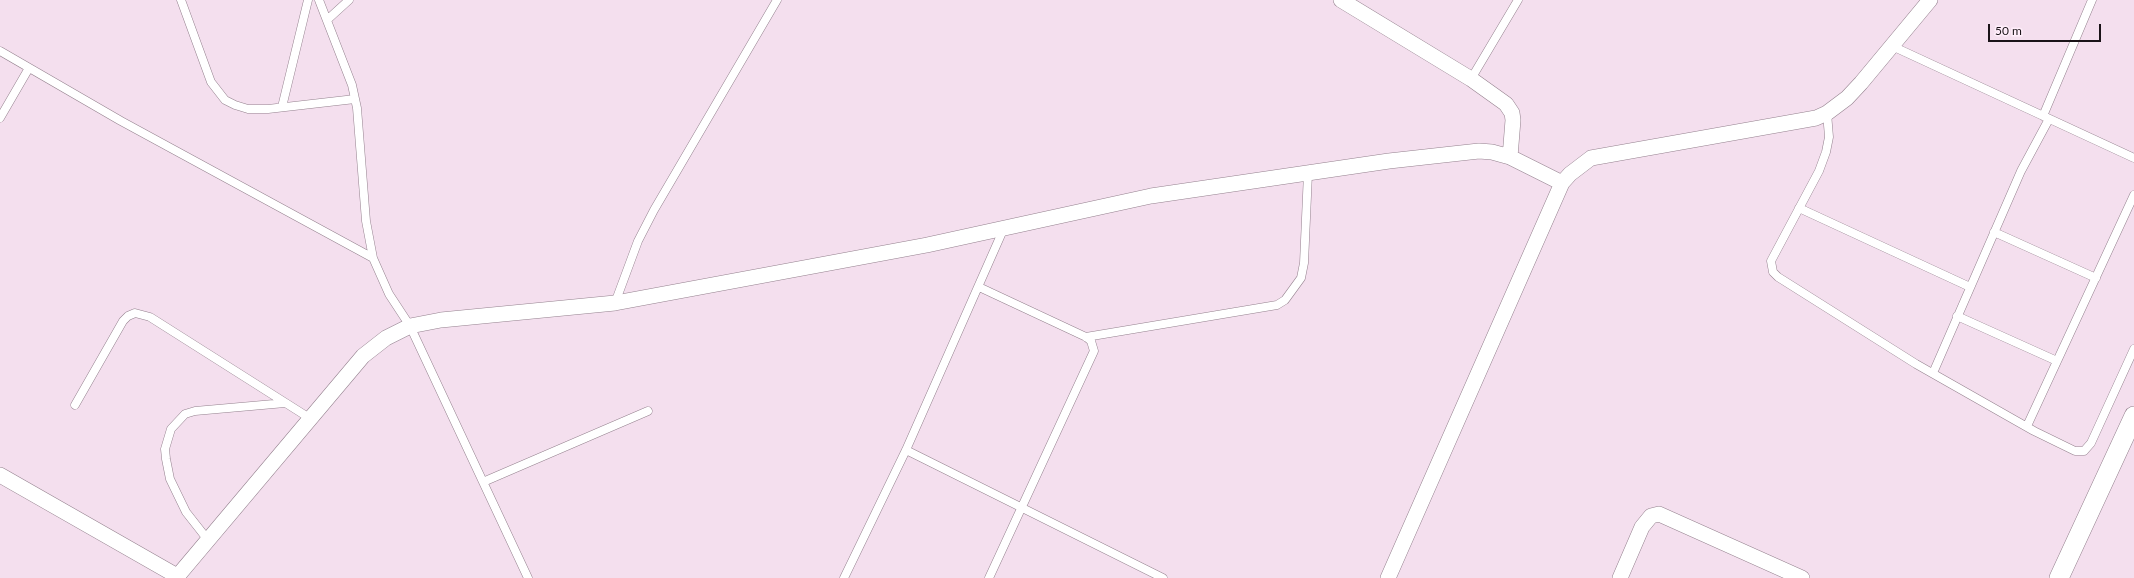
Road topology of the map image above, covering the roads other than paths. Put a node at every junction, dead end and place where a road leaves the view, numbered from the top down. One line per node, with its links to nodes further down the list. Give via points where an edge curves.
1 (182, 0): 16 (lane, via 205,70 218,92 235,105 248,109)
2 (308, 0): 16 (lane)
3 (319, 0): 10 (lane)
4 (349, 0): 10 (lane)
5 (777, 0): 32 (lane, via 654,210 638,241)
6 (1518, 0): 14 (lane)
7 (1930, 0): 11 (street)
8 (2092, 0): 19 (lane)
9 (1348, 2): 14 (street)
10 (327, 20): 15 (lane, via 344,60)
11 (1892, 46): 17 (street, via 1857,88); 19 (lane)
12 (0, 51): 13 (lane)
13 (29, 68): 18 (lane); 28 (lane, via 120,122)
14 (1471, 79): 20 (street, via 1510,108 1513,129)
15 (355, 99): 16 (lane); 28 (lane, via 366,221)
16 (282, 108)
17 (1827, 113): 23 (street, via 1816,118 1591,158); 25 (lane, via 1829,137 1826,152)
18 (0, 118)
19 (2046, 118): 21 (lane); 27 (lane)
20 (1510, 157): 22 (street, via 1479,151); 23 (street)
21 (2134, 158)
22 (1308, 173): 26 (street, via 1151,196); 35 (lane, via 1304,263 1301,278 1285,300 1277,305)
23 (1562, 183): 55 (street)
24 (2134, 195): 29 (lane)
25 (1799, 208): 31 (lane); 38 (lane, via 1773,256 1773,272)
26 (1004, 228): 30 (lane); 32 (street)
27 (1994, 232): 29 (lane); 31 (lane)
28 (373, 258): 34 (lane, via 389,294)
29 (2096, 278): 37 (lane)
30 (979, 287): 35 (lane); 45 (lane)
31 (1970, 287): 33 (lane)
32 (615, 303): 34 (street, via 441,320)
33 (1957, 316): 37 (lane); 38 (lane)
34 (410, 326): 43 (street, via 386,338 364,356); 47 (lane)
35 (1086, 337): 48 (lane, via 1093,344 1093,354)
36 (2134, 349): 44 (lane, via 2091,443 2084,451 2075,451)
37 (2057, 361): 44 (lane)
38 (1932, 373): 44 (lane)
39 (285, 402): 40 (lane, via 150,317 135,313 123,321); 43 (lane); 49 (lane, via 195,411 186,414 171,429 166,449 170,479 186,512)
40 (75, 405)
41 (648, 411): 47 (lane)
42 (2134, 416): 58 (street)
43 (311, 418): 49 (street)
44 (2027, 426)
45 (906, 450): 48 (lane); 52 (lane)
46 (0, 475): 50 (street)
47 (482, 482): 51 (lane)
48 (1022, 508): 53 (lane); 54 (lane)
49 (208, 540): 50 (street)
50 (176, 577)
51 (528, 578)
52 (844, 578)
53 (989, 578)
54 (1163, 578)
55 (1388, 578)
56 (1620, 578): 57 (street, via 1642,528 1651,516 1659,514)
57 (1801, 578)
58 (2059, 578)

